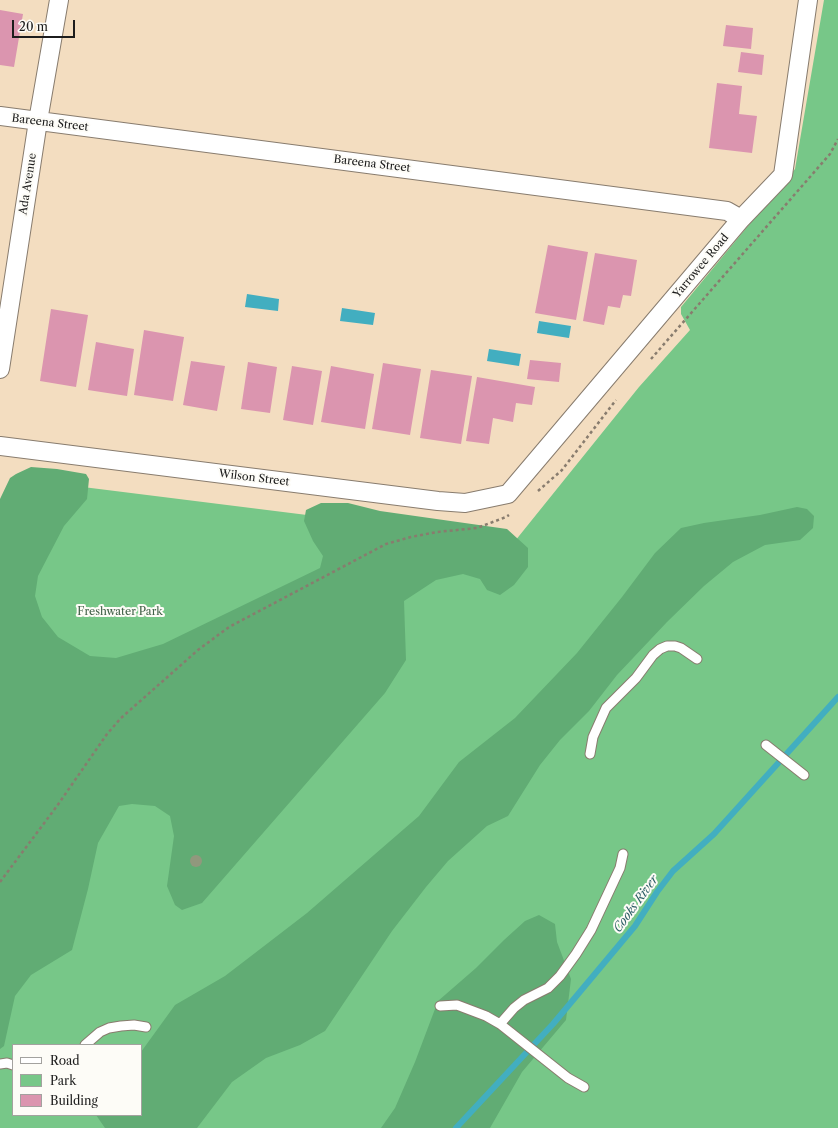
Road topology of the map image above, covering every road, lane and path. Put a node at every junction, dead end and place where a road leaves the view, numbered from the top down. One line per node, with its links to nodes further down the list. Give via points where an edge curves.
1 (59, 0): 4 (street, Ada Avenue)
2 (808, 0): 5 (street, Yarrowee Road, via 783,175)
3 (0, 116): 4 (street, Bareena Street)
4 (38, 121): 5 (street, Bareena Street, via 727,211); 6 (street, Ada Avenue)
5 (741, 219): 8 (street, Yarrowee Road)
6 (0, 369)
7 (0, 446): 8 (street, Wilson Street, via 438,501 465,503)
8 (508, 494)
9 (697, 659): 11 (lane, via 675,646 667,646 653,655 636,678 606,708 593,737)
10 (766, 745): 12 (lane)
11 (590, 754)
12 (804, 776)
13 (624, 854): 15 (lane, via 591,930 564,970 548,988 524,1000)
14 (440, 1006): 15 (lane, via 457,1005)
15 (500, 1024): 20 (lane, via 568,1078)
16 (146, 1027): 17 (lane, via 134,1025 109,1028)
17 (86, 1044)
18 (0, 1064): 19 (lane)
19 (12, 1065)
20 (584, 1087)

